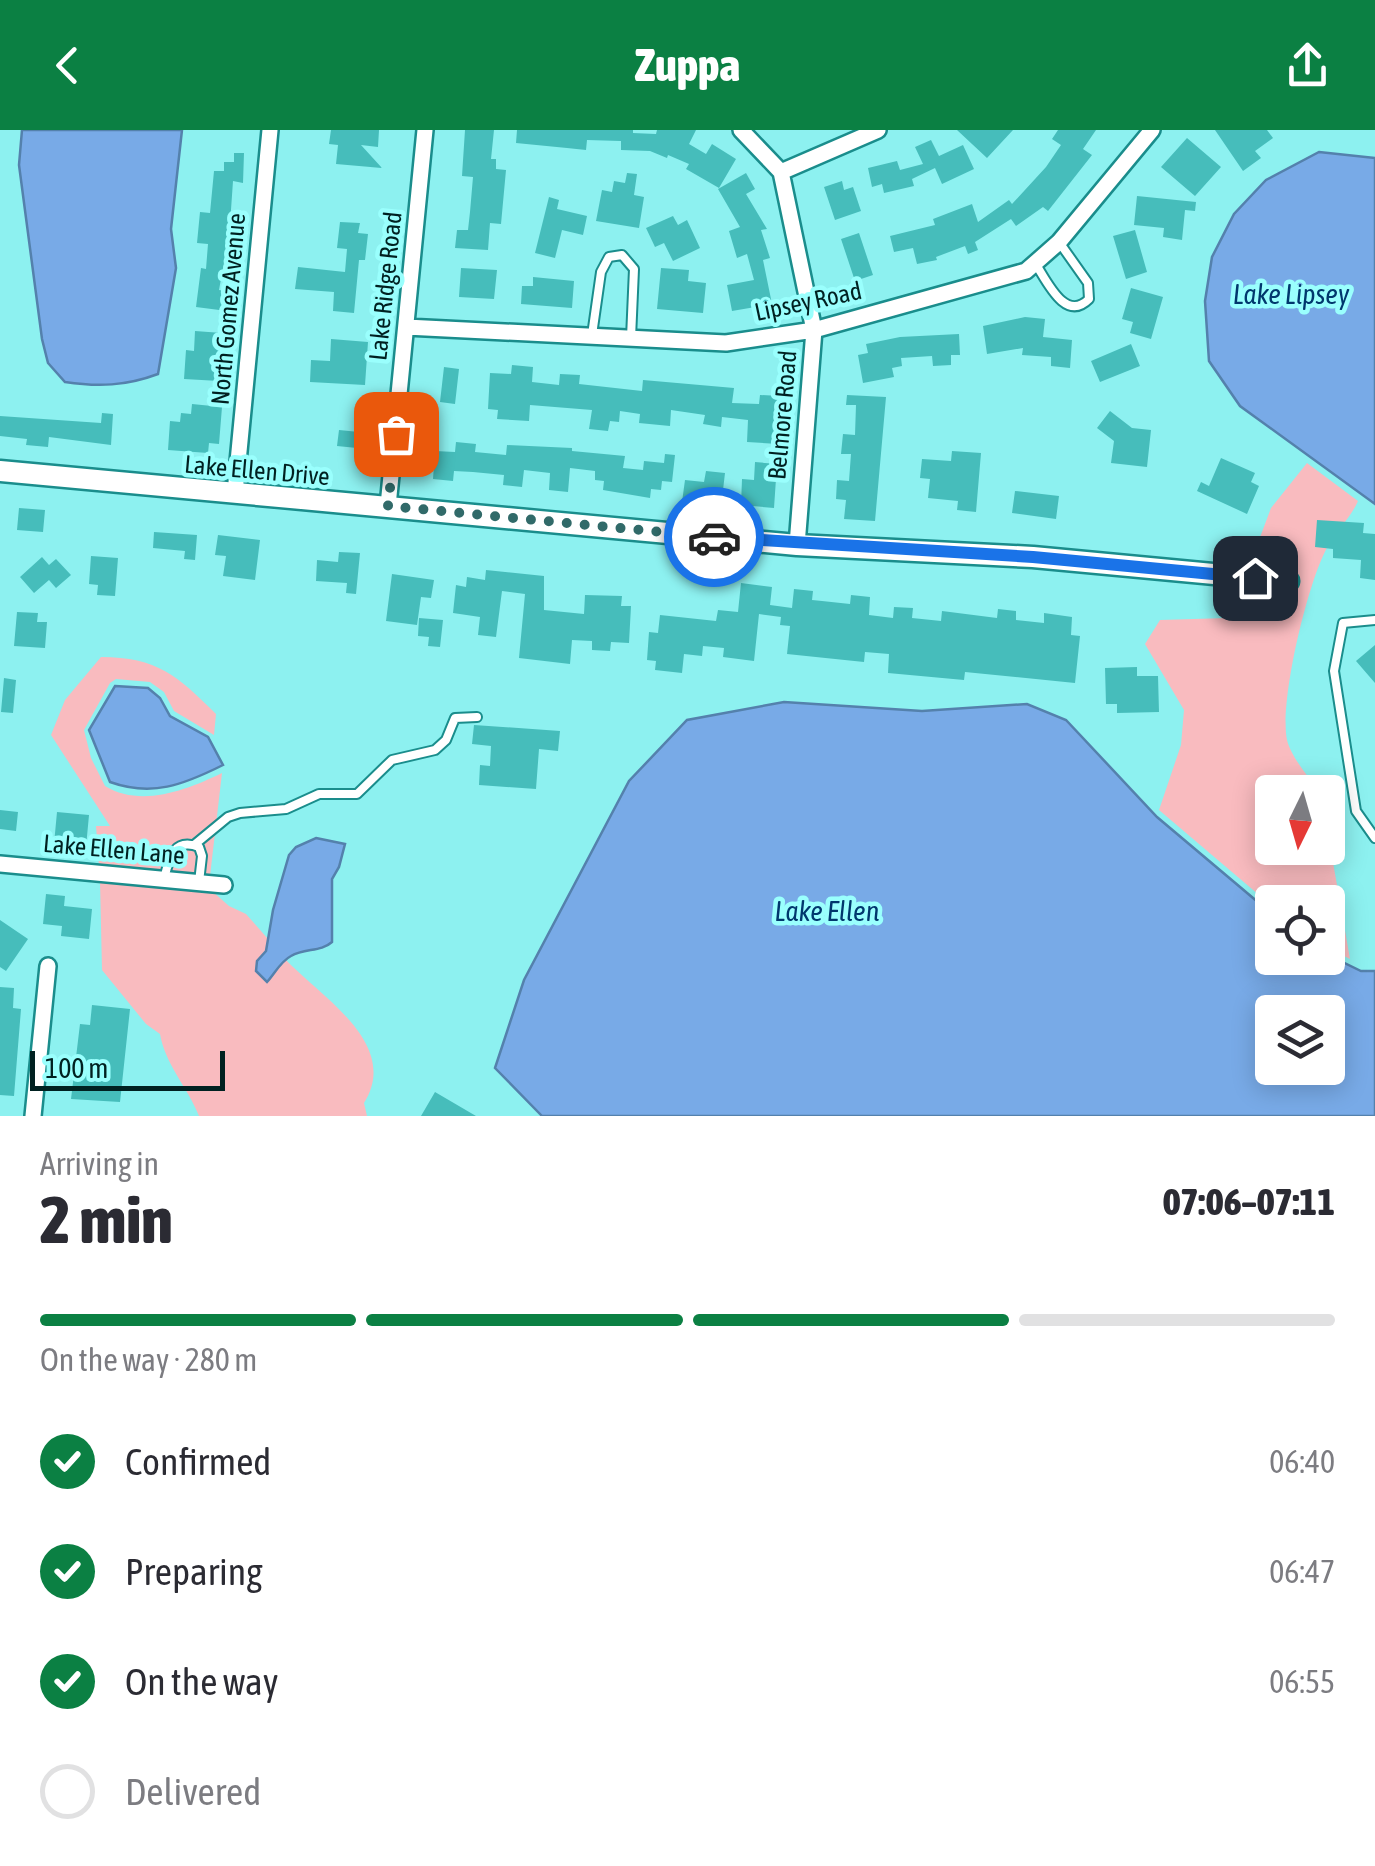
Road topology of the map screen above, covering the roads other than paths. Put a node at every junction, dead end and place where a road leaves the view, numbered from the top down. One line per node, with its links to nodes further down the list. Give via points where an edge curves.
1 (270, 130): 14 (street, North Gomez Avenue)
2 (425, 130): 9 (street, Lake Ridge Road)
3 (740, 130): 6 (street)
4 (878, 130): 6 (street)
5 (1152, 130): 7 (street, Lipsey Road)
6 (781, 172): 10 (street, Belmore Road)
7 (1059, 242): 8 (street, Lipsey Road); 8 (lane, via 1088,283 1083,305 1060,300)
8 (1034, 263): 10 (street, Lipsey Road, via 1026,271)
9 (406, 326): 11 (street, Lipsey Road); 15 (street, Lake Ridge Road)
10 (814, 330): 12 (street, Lipsey Road, via 726,343); 16 (street, Belmore Road)
11 (592, 336): 12 (street, Lipsey Road); 12 (lane, via 600,272 609,258 622,255 634,269)
12 (631, 338)
13 (0, 471): 14 (street, Lake Ellen Drive)
14 (236, 493): 15 (street, Lake Ellen Drive)
15 (388, 506): 16 (street, Lake Ellen Drive)
16 (797, 544): 17 (street, Lake Ellen Drive)
17 (1288, 581)
18 (1375, 620): 20 (lane, via 1344,623 1334,671 1356,810)
19 (477, 717): 21 (lane, via 454,718 435,750 392,760 358,794 320,794 286,809 240,813)
20 (1375, 838)
21 (194, 845): 23 (lane, via 173,850); 24 (lane, via 202,856)
22 (0, 864): 23 (street, Lake Ellen Lane)
23 (164, 880): 24 (street, Lake Ellen Lane)
24 (199, 882): 25 (street, Lake Ellen Lane)
25 (224, 884)
26 (48, 966): 27 (street)
27 (34, 1116)

